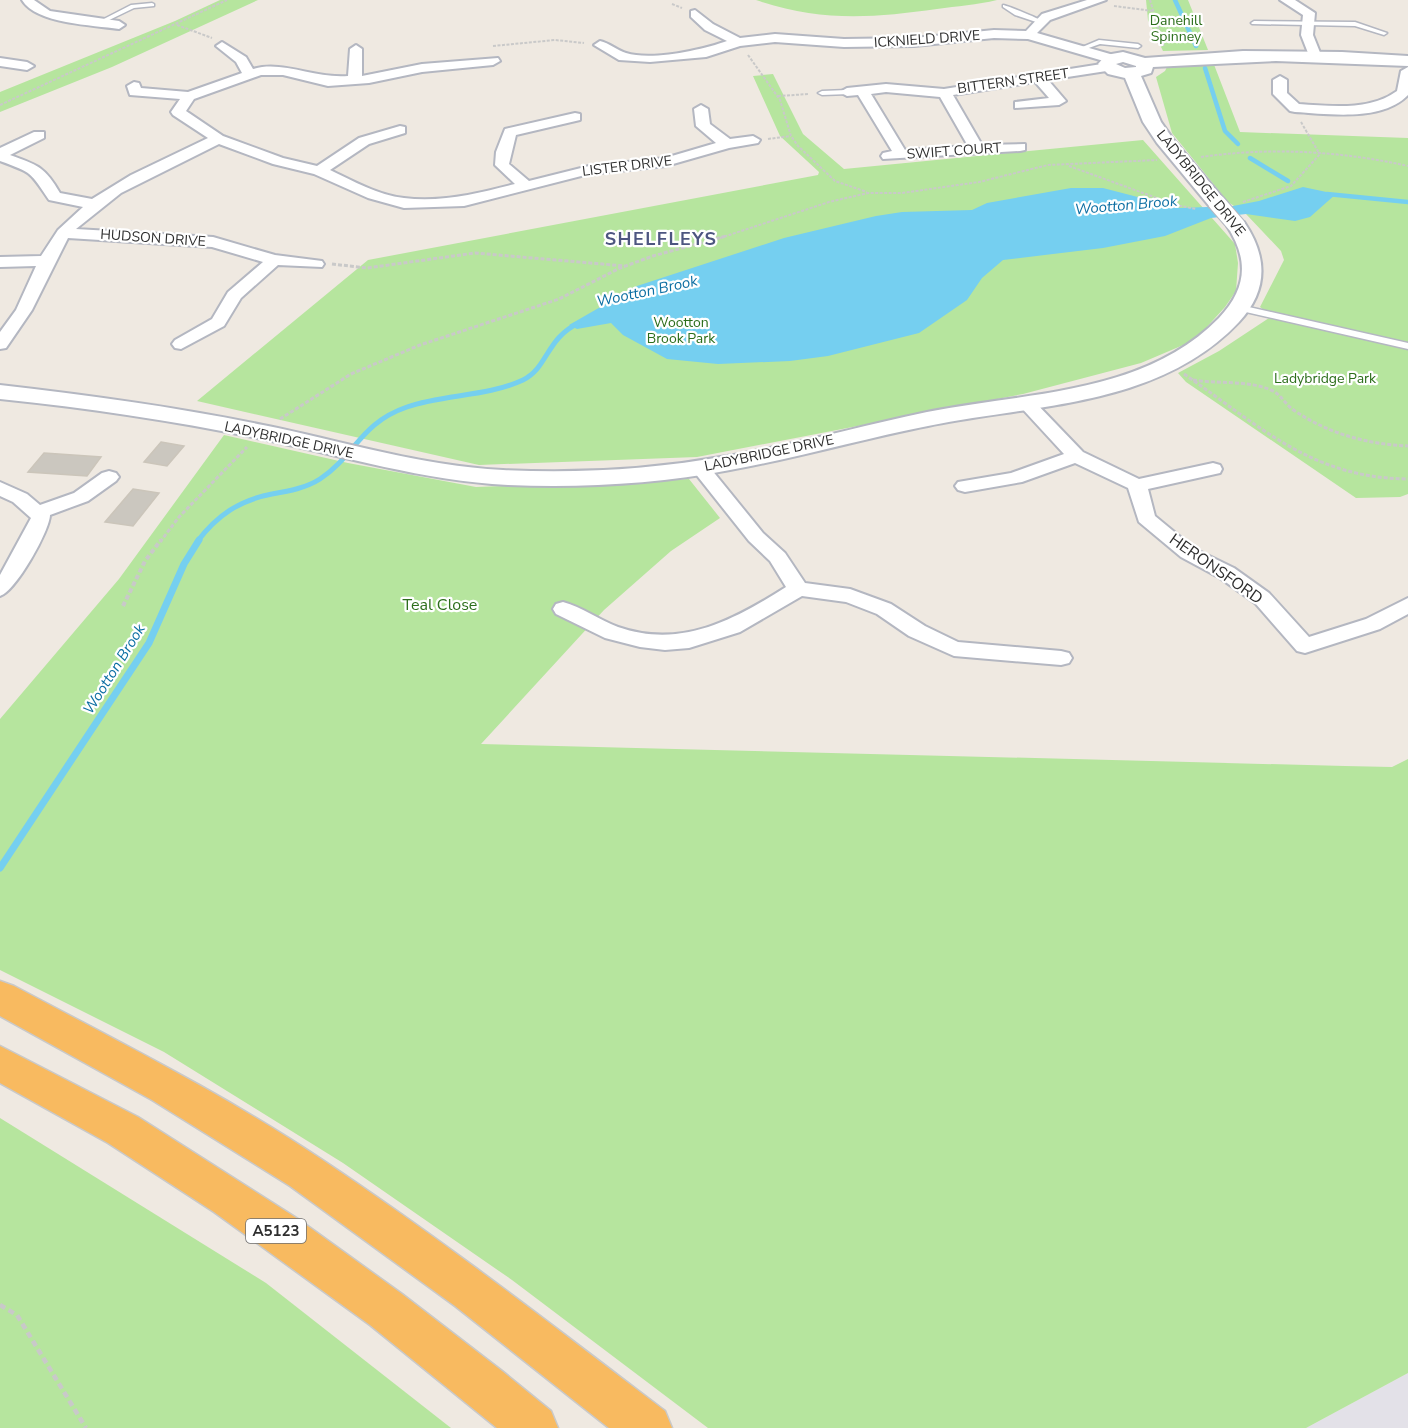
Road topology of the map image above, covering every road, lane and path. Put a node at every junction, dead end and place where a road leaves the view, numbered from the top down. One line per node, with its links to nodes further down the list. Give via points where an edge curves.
1 (28, 0): 13 (street, via 38,11)
2 (227, 0): 16 (path)
3 (1150, 0): 10 (path)
4 (1286, 0): 17 (street, via 1309,13)
5 (1100, 1): 10 (path); 12 (street)
6 (678, 2): 7 (path)
7 (672, 4)
8 (152, 5): 13 (lane, via 130,7)
9 (1005, 6): 12 (lane)
10 (1154, 11): 28 (path, via 1164,47)
11 (695, 14): 20 (street, via 708,27)
12 (1040, 21): 19 (street)
13 (101, 22): 15 (street)
14 (1254, 23): 17 (lane)
15 (119, 25)
16 (176, 25): 22 (path, via 210,36); 45 (path)
17 (1310, 25): 18 (lane, via 1355,24); 27 (street, via 1307,35)
18 (1384, 33)
19 (1029, 35): 20 (street, ICKNIELD DRIVE, via 994,34 914,42 844,43 775,38); 25 (street, ICKNIELD DRIVE)
20 (738, 42): 21 (street, ICKNIELD DRIVE, via 706,53 650,58 624,57); 44 (path)
21 (600, 45): 23 (path, via 555,40)
22 (222, 46): 35 (street, via 241,60)
23 (489, 46): 37 (street, via 494,67 422,68)
24 (1138, 46): 25 (lane, via 1099,42)
25 (1083, 48): 31 (street, ICKNIELD DRIVE)
26 (356, 49): 37 (street)
27 (1315, 55): 28 (street); 29 (street)
28 (1172, 60): 33 (street)
29 (1408, 61)
30 (0, 62): 32 (street)
31 (1110, 63): 33 (street, via 1131,58); 36 (street, BITTERN STREET)
32 (27, 66)
33 (1138, 68): 59 (street, LADYBRIDGE DRIVE, via 1152,122)
34 (1408, 71): 48 (street, via 1401,94 1383,105)
35 (250, 75): 37 (street, via 284,71 328,82); 43 (street)
36 (1038, 77): 42 (street, BITTERN STREET, via 955,88); 46 (street, via 1059,100)
37 (355, 80)
38 (1280, 80): 48 (street, via 1280,94)
39 (134, 86): 43 (street, via 135,92)
40 (855, 91): 41 (lane); 42 (street, BITTERN STREET, via 886,88); 56 (street, SWIFT COURT, via 895,155)
41 (822, 93): 44 (path)
42 (945, 93): 56 (street)
43 (189, 96): 52 (street, LISTER DRIVE, via 178,112)
44 (777, 96): 64 (path, via 791,136 835,181)
45 (0, 105)
46 (1020, 105)
47 (701, 108): 54 (street, via 703,126)
48 (1295, 112): 57 (path)
49 (575, 117): 63 (street, via 510,132 500,155 502,165)
50 (400, 130): 62 (street, via 364,141)
51 (39, 135): 58 (street)
52 (218, 139): 62 (street, LISTER DRIVE, via 278,162); 65 (street)
53 (753, 140): 54 (street, LISTER DRIVE)
54 (727, 144): 63 (street, LISTER DRIVE, via 666,162 589,170)
55 (1020, 147): 56 (street, SWIFT COURT)
56 (977, 149)
57 (1320, 153): 59 (path, via 1234,152); 61 (path); 67 (path, via 1291,186)
58 (0, 155): 65 (street, via 34,168 54,197)
59 (1178, 158): 60 (path); 67 (street, LADYBRIDGE DRIVE)
60 (1066, 164): 64 (path, via 941,188); 66 (path, via 1176,205)
61 (1408, 166)
62 (319, 171): 63 (street, LISTER DRIVE, via 373,195 404,203 464,201)
63 (526, 186)
64 (868, 193): 73 (path)
65 (94, 204): 68 (street)
66 (1196, 208)
67 (1230, 211): 74 (street, LADYBRIDGE DRIVE, via 1247,240 1253,276 1248,297)
68 (64, 232): 69 (street, HUDSON DRIVE, via 213,242); 70 (street)
69 (274, 260): 72 (street, HUDSON DRIVE); 76 (street, via 234,295 218,322)
70 (45, 261): 71 (street); 75 (street, via 24,309)
71 (0, 262)
72 (316, 264): 73 (path, via 367,268 475,253)
73 (626, 266): 82 (path, via 559,299 481,323 351,374)
74 (1240, 308): 77 (lane); 78 (street, LADYBRIDGE DRIVE, via 1215,337)
75 (0, 344)
76 (181, 344)
77 (1408, 346)
78 (1164, 366): 79 (path); 81 (street, LADYBRIDGE DRIVE, via 1110,386)
79 (1192, 380): 83 (path, via 1273,391 1287,407 1347,439); 88 (path, via 1295,452 1357,475)
80 (0, 392): 82 (street, LADYBRIDGE DRIVE, via 70,399)
81 (1026, 403): 84 (street); 85 (street, LADYBRIDGE DRIVE, via 939,416)
82 (261, 432): 85 (street, LADYBRIDGE DRIVE, via 359,455 481,476 554,477); 95 (path, via 179,517 145,561)
83 (1408, 446)
84 (1076, 456): 89 (street); 90 (street, via 1015,477)
85 (700, 468): 94 (street, via 756,537 778,557)
86 (1213, 469): 89 (street)
87 (109, 477): 92 (street, via 81,497)
88 (1408, 479)
89 (1137, 485): 96 (street, HERONSFORD, via 1146,518 1188,553 1227,573 1262,598 1305,646 1373,624)
90 (965, 486)
91 (0, 488): 92 (street)
92 (37, 513): 93 (street, via 41,516 26,548)
93 (0, 589)
94 (798, 589): 97 (street, via 749,621 712,638 661,644 614,633); 98 (street, via 850,596 884,609 954,649)
95 (123, 606)
96 (1408, 606)
97 (563, 609)
98 (1061, 658)
99 (0, 997): 104 (highway, via 166,1088 305,1172 471,1291)
100 (0, 1063): 103 (highway, A5123, via 123,1130 275,1230 444,1353)
101 (0, 1305): 102 (path, via 17,1315)
102 (86, 1428)
103 (534, 1428)
104 (648, 1428)

